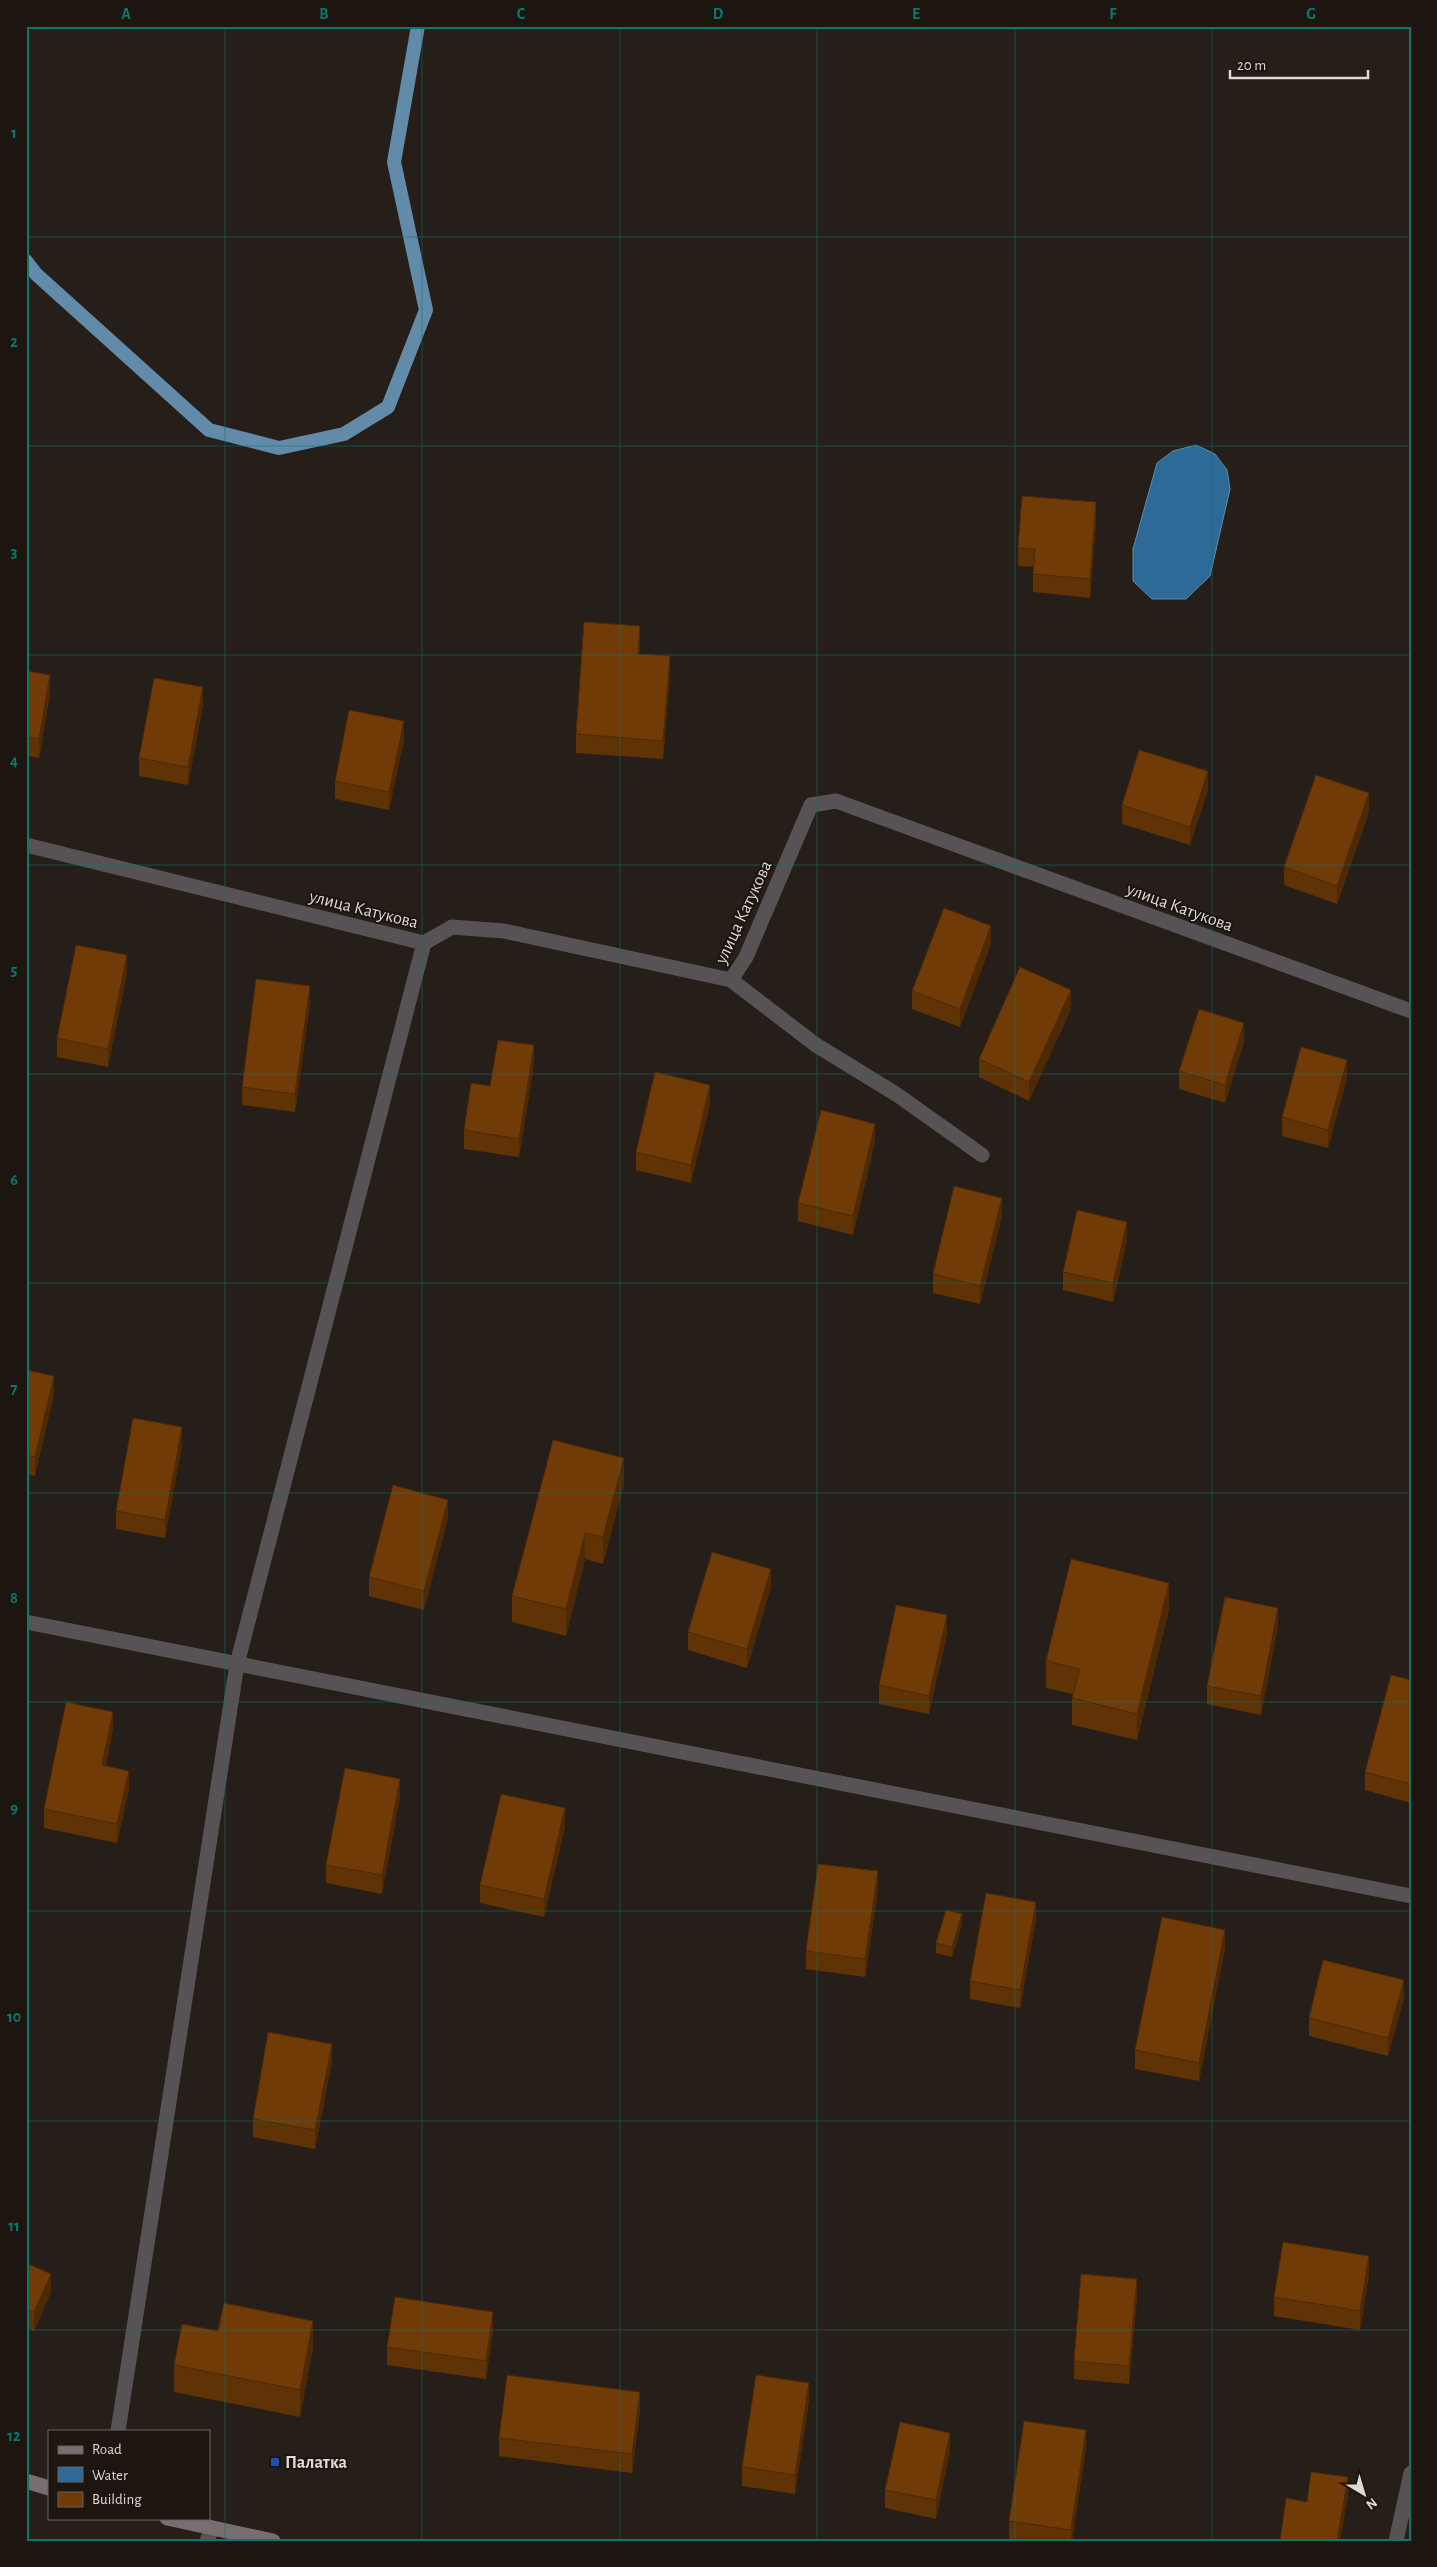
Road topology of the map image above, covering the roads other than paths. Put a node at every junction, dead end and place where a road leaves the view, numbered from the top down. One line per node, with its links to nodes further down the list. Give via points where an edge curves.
1 (26, 845): 2 (street, улица Катукова)
2 (424, 943): 3 (street, улица Катукова, via 452,926 504,931); 7 (street)
3 (731, 980): 4 (street, улица Катукова, via 746,957 811,805 836,801); 5 (street, via 816,1045 896,1094)
4 (1411, 1011)
5 (982, 1155)
6 (26, 1622): 7 (street)
7 (237, 1664): 8 (street); 9 (street)
8 (1411, 1896)
9 (118, 2430)
10 (1411, 2473): 16 (street)
11 (26, 2481): 12 (main road)
12 (48, 2488)
13 (172, 2520): 14 (main road)
14 (210, 2534): 15 (main road)
15 (273, 2541)
16 (1396, 2541)

